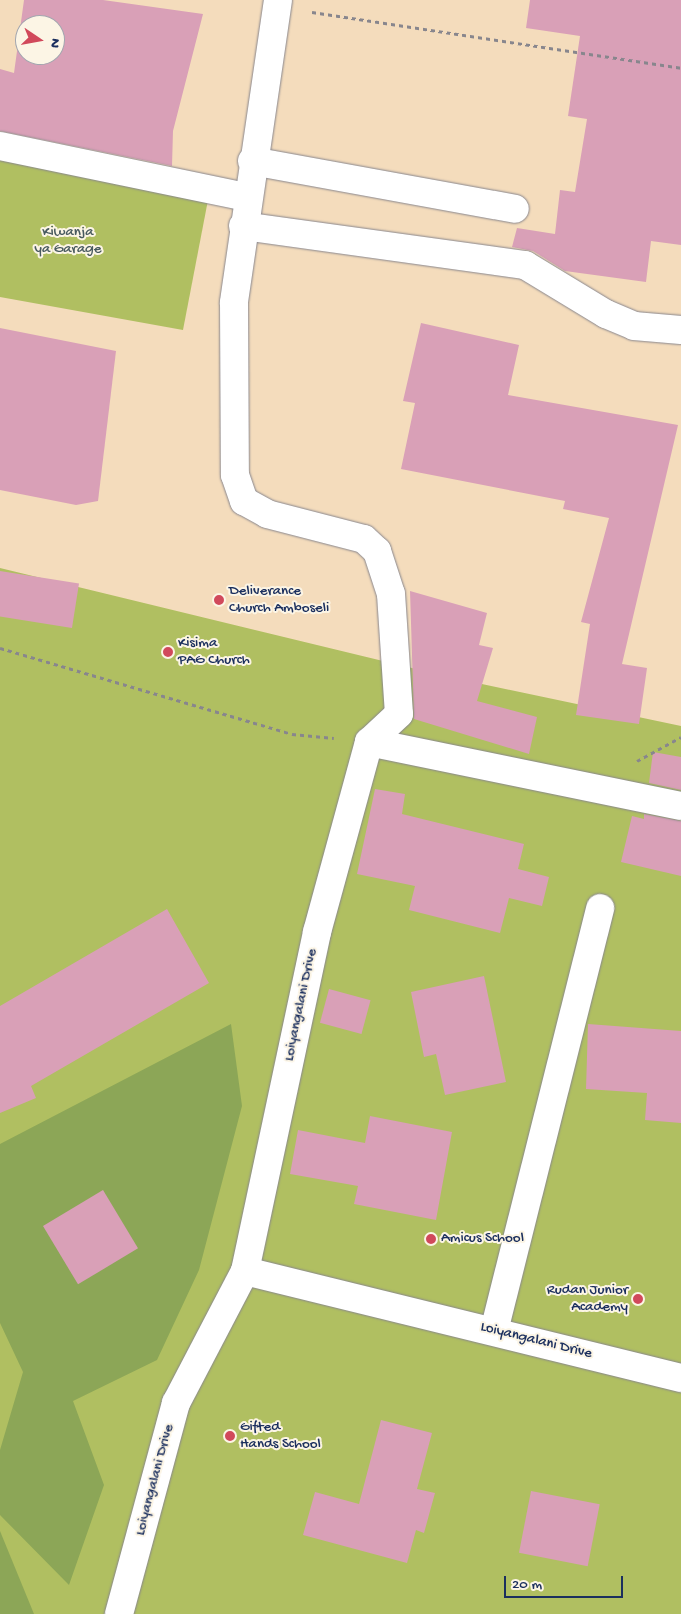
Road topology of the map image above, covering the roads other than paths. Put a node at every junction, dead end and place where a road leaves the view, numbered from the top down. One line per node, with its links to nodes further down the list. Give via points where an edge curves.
1 (278, 3): 3 (street)
2 (0, 146): 4 (street)
3 (252, 161): 4 (street); 5 (street)
4 (247, 197): 6 (street)
5 (515, 209)
6 (243, 226): 7 (street, via 525,265 606,314 634,326); 8 (street, via 234,303 235,475 244,501 267,514 364,539 377,552 391,594 399,714)
7 (681, 330)
8 (369, 742): 9 (street); 11 (street, Loiyangalani Drive, via 317,932)
9 (681, 806)
10 (600, 908): 12 (street)
11 (245, 1271): 12 (street, Loiyangalani Drive); 14 (street, Loiyangalani Drive, via 176,1403)
12 (494, 1331): 13 (street, Loiyangalani Drive)
13 (681, 1378)
14 (119, 1614)

